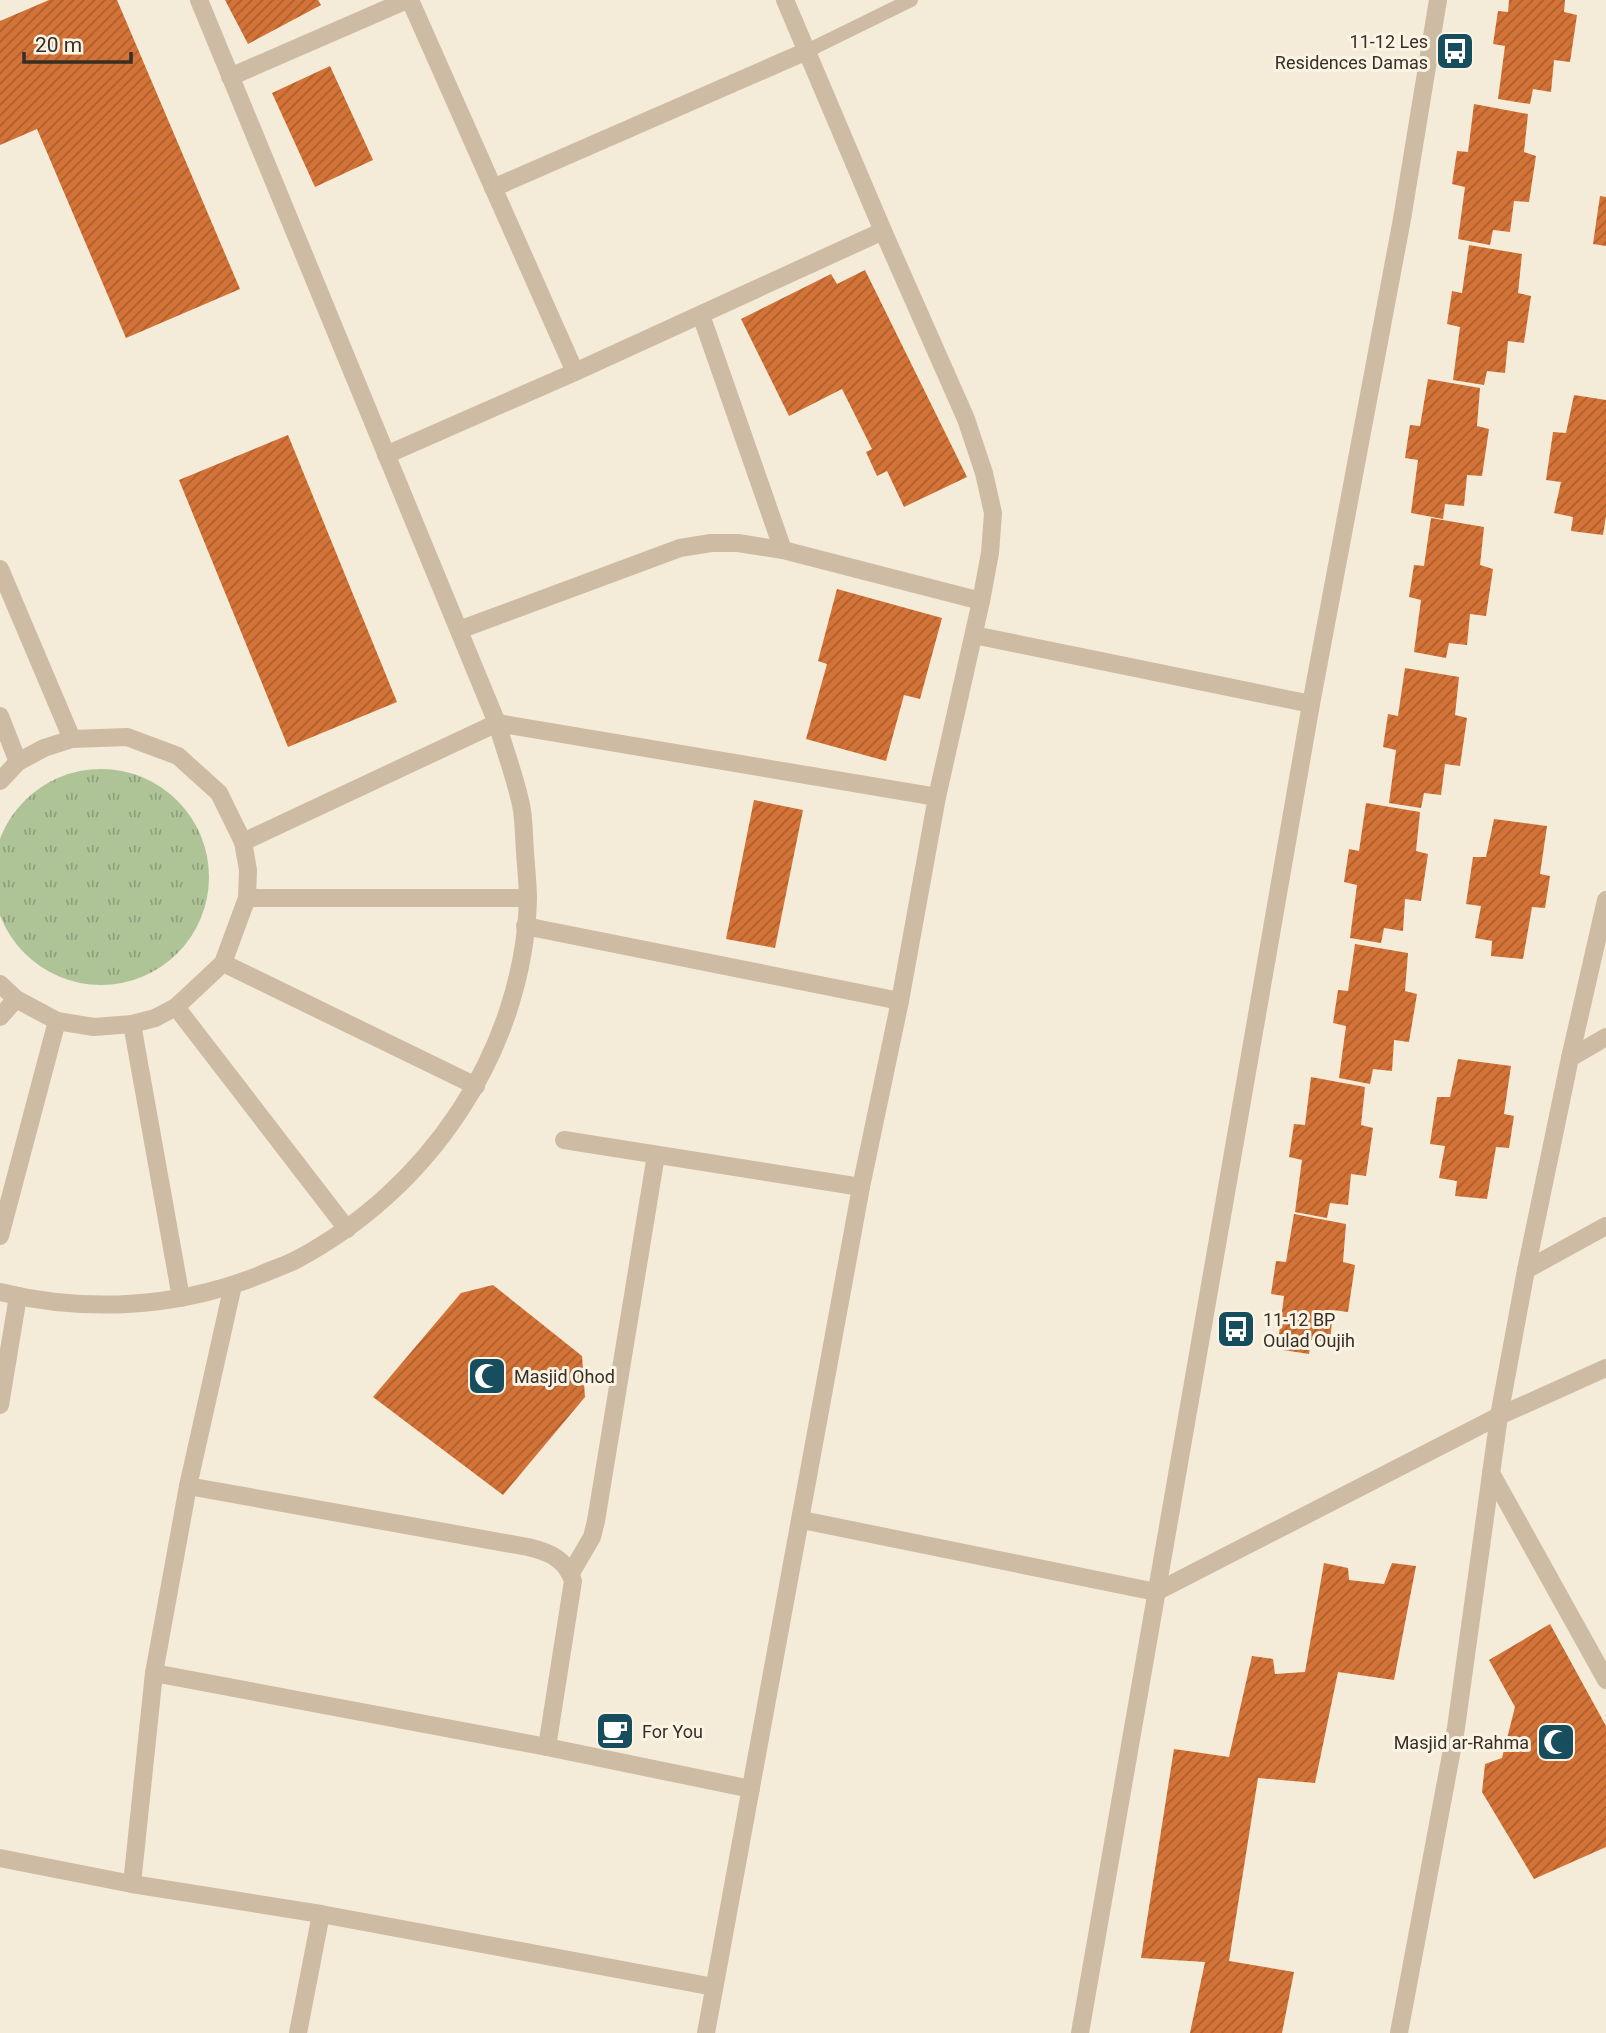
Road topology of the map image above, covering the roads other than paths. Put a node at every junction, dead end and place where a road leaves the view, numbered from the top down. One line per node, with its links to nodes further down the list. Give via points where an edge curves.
1 (199, 0): 7 (street)
2 (409, 0): 7 (street); 8 (street)
3 (785, 0): 6 (street)
4 (911, 0): 6 (lane)
5 (1438, 0): 18 (street)
6 (807, 51): 8 (street); 9 (street)
7 (230, 77): 12 (street)
8 (493, 188): 11 (street)
9 (883, 231): 10 (street); 15 (street, via 966,419 984,473 993,513)
10 (701, 315): 11 (street); 13 (street)
11 (575, 372): 12 (street)
12 (386, 454): 16 (street)
13 (783, 550): 15 (street); 16 (street, via 738,543 680,548)
14 (0, 569): 21 (street)
15 (981, 601): 17 (street)
16 (459, 630): 20 (street)
17 (974, 635): 18 (street); 24 (street)
18 (1311, 704): 59 (street)
19 (0, 716): 22 (street)
20 (497, 723): 24 (street); 25 (street); 27 (street, via 522,809)
21 (72, 739): 22 (street); 25 (street, via 127,737 178,756 219,793)
22 (18, 762): 23 (street)
23 (0, 781)
24 (937, 797): 33 (street)
25 (243, 842): 26 (street)
26 (247, 898): 27 (street); 30 (street)
27 (528, 898): 29 (street)
28 (1606, 900): 39 (street)
29 (525, 926): 33 (street); 40 (street, via 516,982 500,1035)
30 (223, 963): 34 (street); 40 (street)
31 (0, 984): 32 (street)
32 (16, 999): 35 (street); 36 (street)
33 (900, 1001): 43 (street)
34 (176, 1007): 37 (street); 45 (street)
35 (0, 1017)
36 (57, 1021): 37 (street, via 94,1027); 46 (street)
37 (132, 1024): 51 (street)
38 (1606, 1037): 39 (street)
39 (1570, 1058): 47 (street)
40 (476, 1086): 45 (street, via 440,1139 397,1188)
41 (564, 1140): 42 (street)
42 (656, 1155): 43 (street); 58 (street, via 596,1521)
43 (861, 1187): 57 (street)
44 (1606, 1226): 47 (street)
45 (347, 1229): 48 (street, via 293,1262)
46 (0, 1236)
47 (1526, 1270): 54 (street)
48 (233, 1285): 51 (street); 56 (street)
49 (0, 1292): 50 (street)
50 (18, 1296): 51 (street, via 72,1304 127,1305); 53 (street)
51 (181, 1298)
52 (1606, 1368): 54 (street)
53 (0, 1405)
54 (1499, 1416): 55 (street); 59 (street)
55 (1491, 1473): 61 (street); 71 (street, via 1456,1728)
56 (188, 1486): 58 (street, via 544,1550); 60 (street)
57 (802, 1520): 59 (street); 63 (street)
58 (571, 1573): 62 (street)
59 (1156, 1592): 70 (street)
60 (154, 1672): 62 (street); 65 (street)
61 (1606, 1679)
62 (547, 1747): 63 (street)
63 (751, 1789): 67 (street)
64 (0, 1857): 65 (street)
65 (132, 1884): 66 (street)
66 (321, 1914): 67 (street); 68 (street)
67 (714, 1987): 69 (street)
68 (298, 2033)
69 (706, 2033)
70 (1080, 2033)
71 (1399, 2033)

